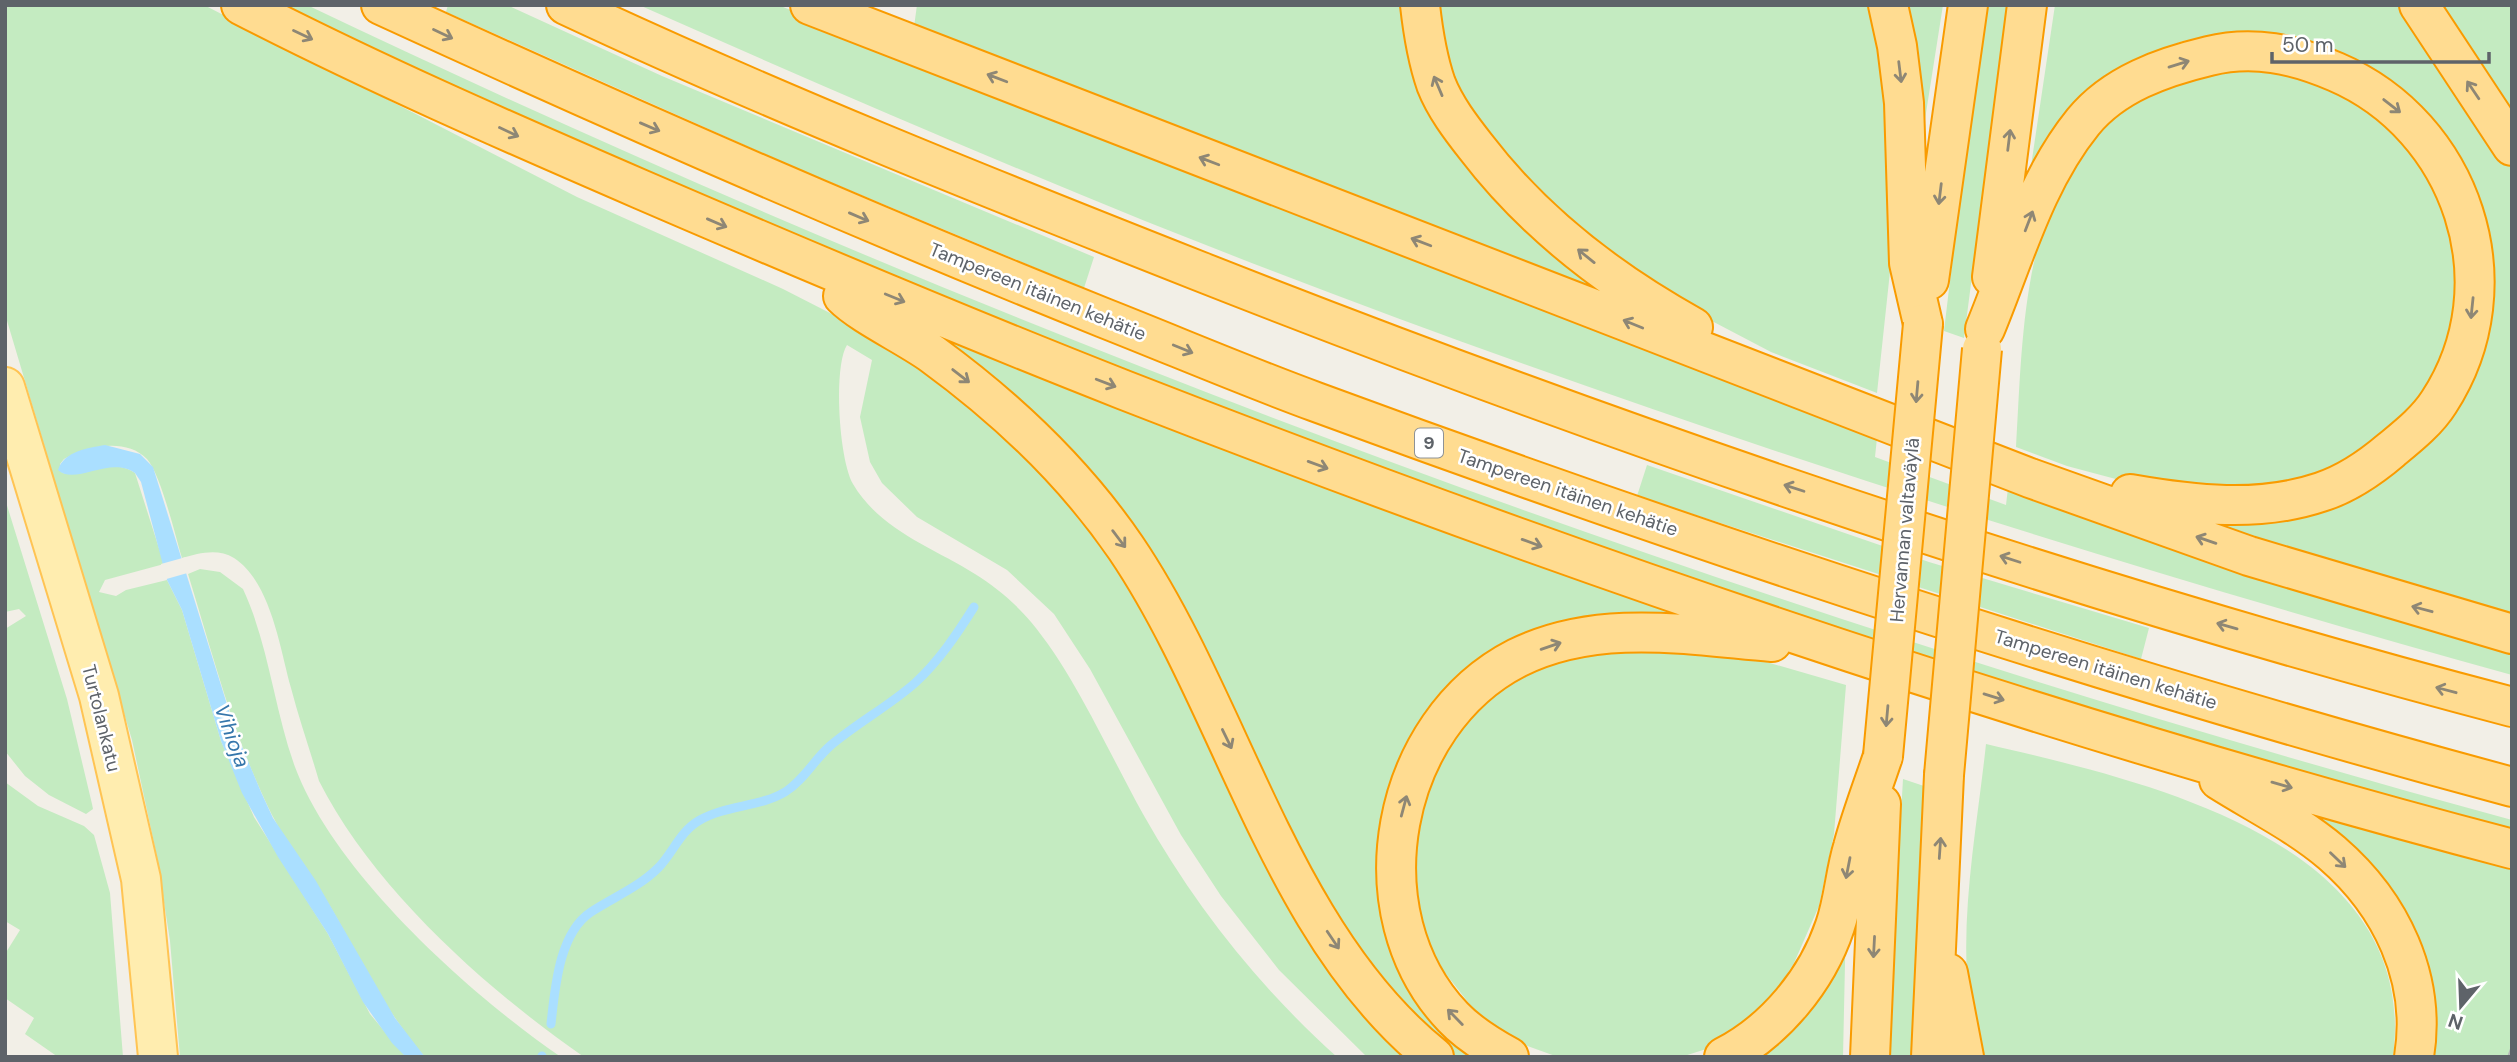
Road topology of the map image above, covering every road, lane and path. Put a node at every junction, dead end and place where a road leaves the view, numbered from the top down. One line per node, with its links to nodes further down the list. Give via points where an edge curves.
1 (241, 5): 11 (highway, one-way to 11, via 516,135)
2 (381, 5): 22 (highway, Tampereen itäinen kehätie / 9, one-way to 22, via 926,247 1312,401 1815,578 2107,671)
3 (566, 5): 19 (highway, one-way to 3, via 2124,596 1590,420 951,174)
4 (810, 5): 15 (highway, one-way to 4)
5 (1420, 5): 15 (highway, one-way to 5, via 1662,310 1547,224 1497,173 1456,121 1437,86)
6 (1888, 5): 12 (highway, one-way to 12, via 1904,103 1909,262)
7 (1968, 5): 12 (highway, Hervannan valtaväylä, one-way to 12)
8 (2027, 5): 13 (highway, one-way to 8)
9 (2419, 5): 10 (highway, one-way to 9)
10 (2512, 146)
11 (809, 262): 18 (highway, one-way to 18, via 1289,454); 26 (highway, one-way to 26, via 848,301 960,374 1004,411 1084,492 1161,608 1301,888 1331,937 1362,982)
12 (1923, 324): 21 (highway, Hervannan valtaväylä, one-way to 21, bridge)
13 (1984, 339): 16 (highway, one-way to 16, via 2056,159 2086,118 2127,85 2175,65 2222,53 2267,50 2363,84 2400,112 2435,154 2462,202 2474,245 2474,286 2469,329 2457,365 2439,402 2416,429 2354,476 2322,492 2228,506 2184,504); 24 (highway, one-way to 13, bridge, via 1944,775)
14 (5, 387): 25 (main road, Turtolankatu, via 99,696 138,865)
15 (1833, 404): 16 (highway)
16 (2030, 478): 17 (highway, one-way to 16, via 2249,556)
17 (2512, 634)
18 (1835, 648): 20 (highway, one-way to 20); 27 (highway, one-way to 18, via 1453,1017 1410,950 1397,904 1399,825 1421,756 1443,721 1482,681 1517,658 1576,638 1654,630)
19 (2512, 707)
20 (2179, 755): 23 (highway, one-way to 23); 32 (highway, one-way to 32, via 2292,824 2366,887 2406,957 2418,1004)
21 (1883, 756): 28 (highway, one-way to 28, via 1852,849 1836,925 1823,955 1788,1007); 29 (highway, Hervannan valtaväylä, one-way to 29)
22 (2512, 787)
23 (2512, 849)
24 (1936, 916): 30 (highway); 31 (highway)
25 (158, 1057)
26 (1434, 1057)
27 (1509, 1057)
28 (1724, 1057)
29 (1870, 1057)
30 (1931, 1057)
31 (1964, 1057)
32 (2414, 1057)

